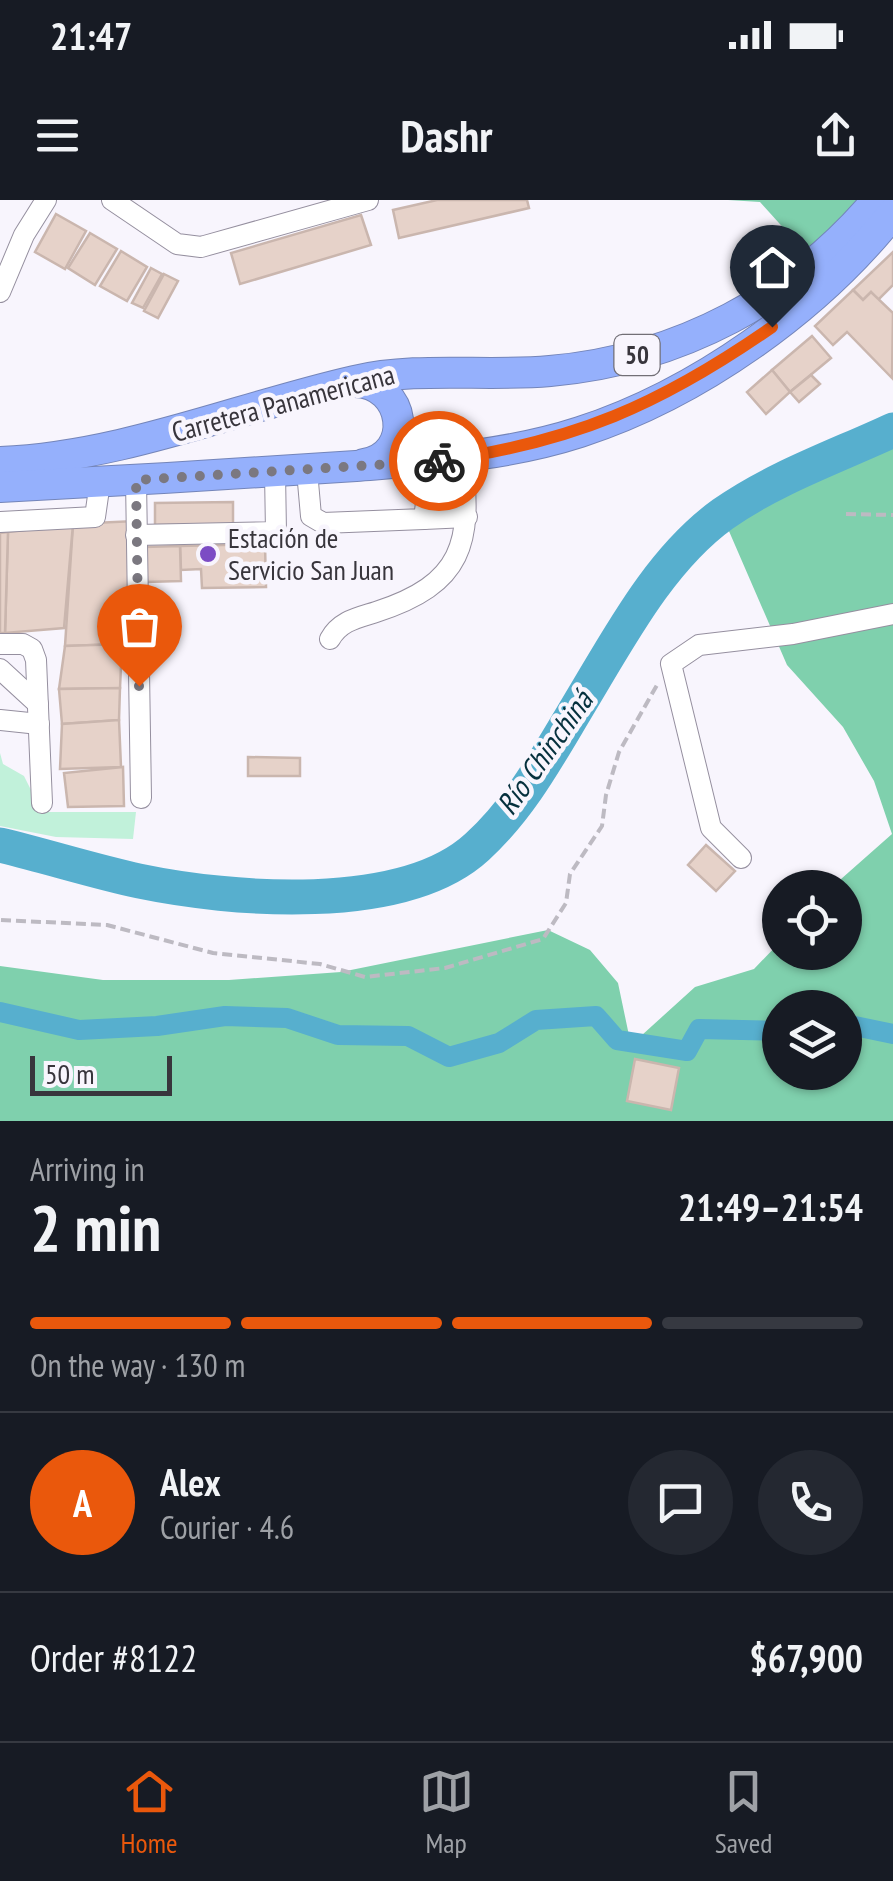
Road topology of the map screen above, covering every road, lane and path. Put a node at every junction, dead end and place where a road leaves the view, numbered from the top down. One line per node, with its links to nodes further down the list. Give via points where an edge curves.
1 (46, 200): 6 (street)
2 (112, 200): 3 (street, via 178,244 200,246)
3 (368, 200)
4 (877, 200): 7 (highway, Carretera Panamericana / 50, via 812,266 759,304 660,349 548,372 426,370)
5 (893, 212): 8 (highway, Carretera Panamericana / 50, via 772,327 652,403 582,432)
6 (0, 292)
7 (350, 382): 9 (highway, Carretera Panamericana / 50, via 154,438); 11 (highway, via 384,390 400,420 388,453)
8 (462, 458): 10 (highway, Carretera Panamericana / 50); 19 (street)
9 (0, 462)
10 (430, 462): 11 (highway, Carretera Panamericana / 50); 20 (street)
11 (356, 466): 12 (highway, Carretera Panamericana / 50)
12 (307, 470): 13 (highway, Carretera Panamericana / 50); 20 (street, via 311,516 323,523)
13 (275, 473): 14 (highway, Carretera Panamericana / 50); 22 (street, via 276,532)
14 (136, 480): 15 (highway, Carretera Panamericana / 50); 22 (street)
15 (100, 482): 16 (highway, Carretera Panamericana / 50); 21 (street, via 94,517)
16 (0, 487)
17 (846, 514): 18 (path)
18 (893, 516)
19 (467, 517): 20 (street); 24 (street, via 465,540 440,580 407,602 342,624)
20 (424, 519)
21 (0, 522)
22 (136, 535): 30 (street)
23 (893, 614): 26 (street, via 699,645)
24 (330, 639)
25 (0, 644): 28 (street, via 32,649)
26 (671, 664): 32 (street, via 711,828); 33 (path, via 618,752 602,826 570,874 566,903 543,939 429,972 366,977 320,964 213,953 107,925)
27 (0, 669): 28 (street)
28 (38, 714): 29 (street); 31 (street)
29 (0, 720)
30 (141, 798)
31 (42, 802)
32 (740, 858)
33 (1, 920)

